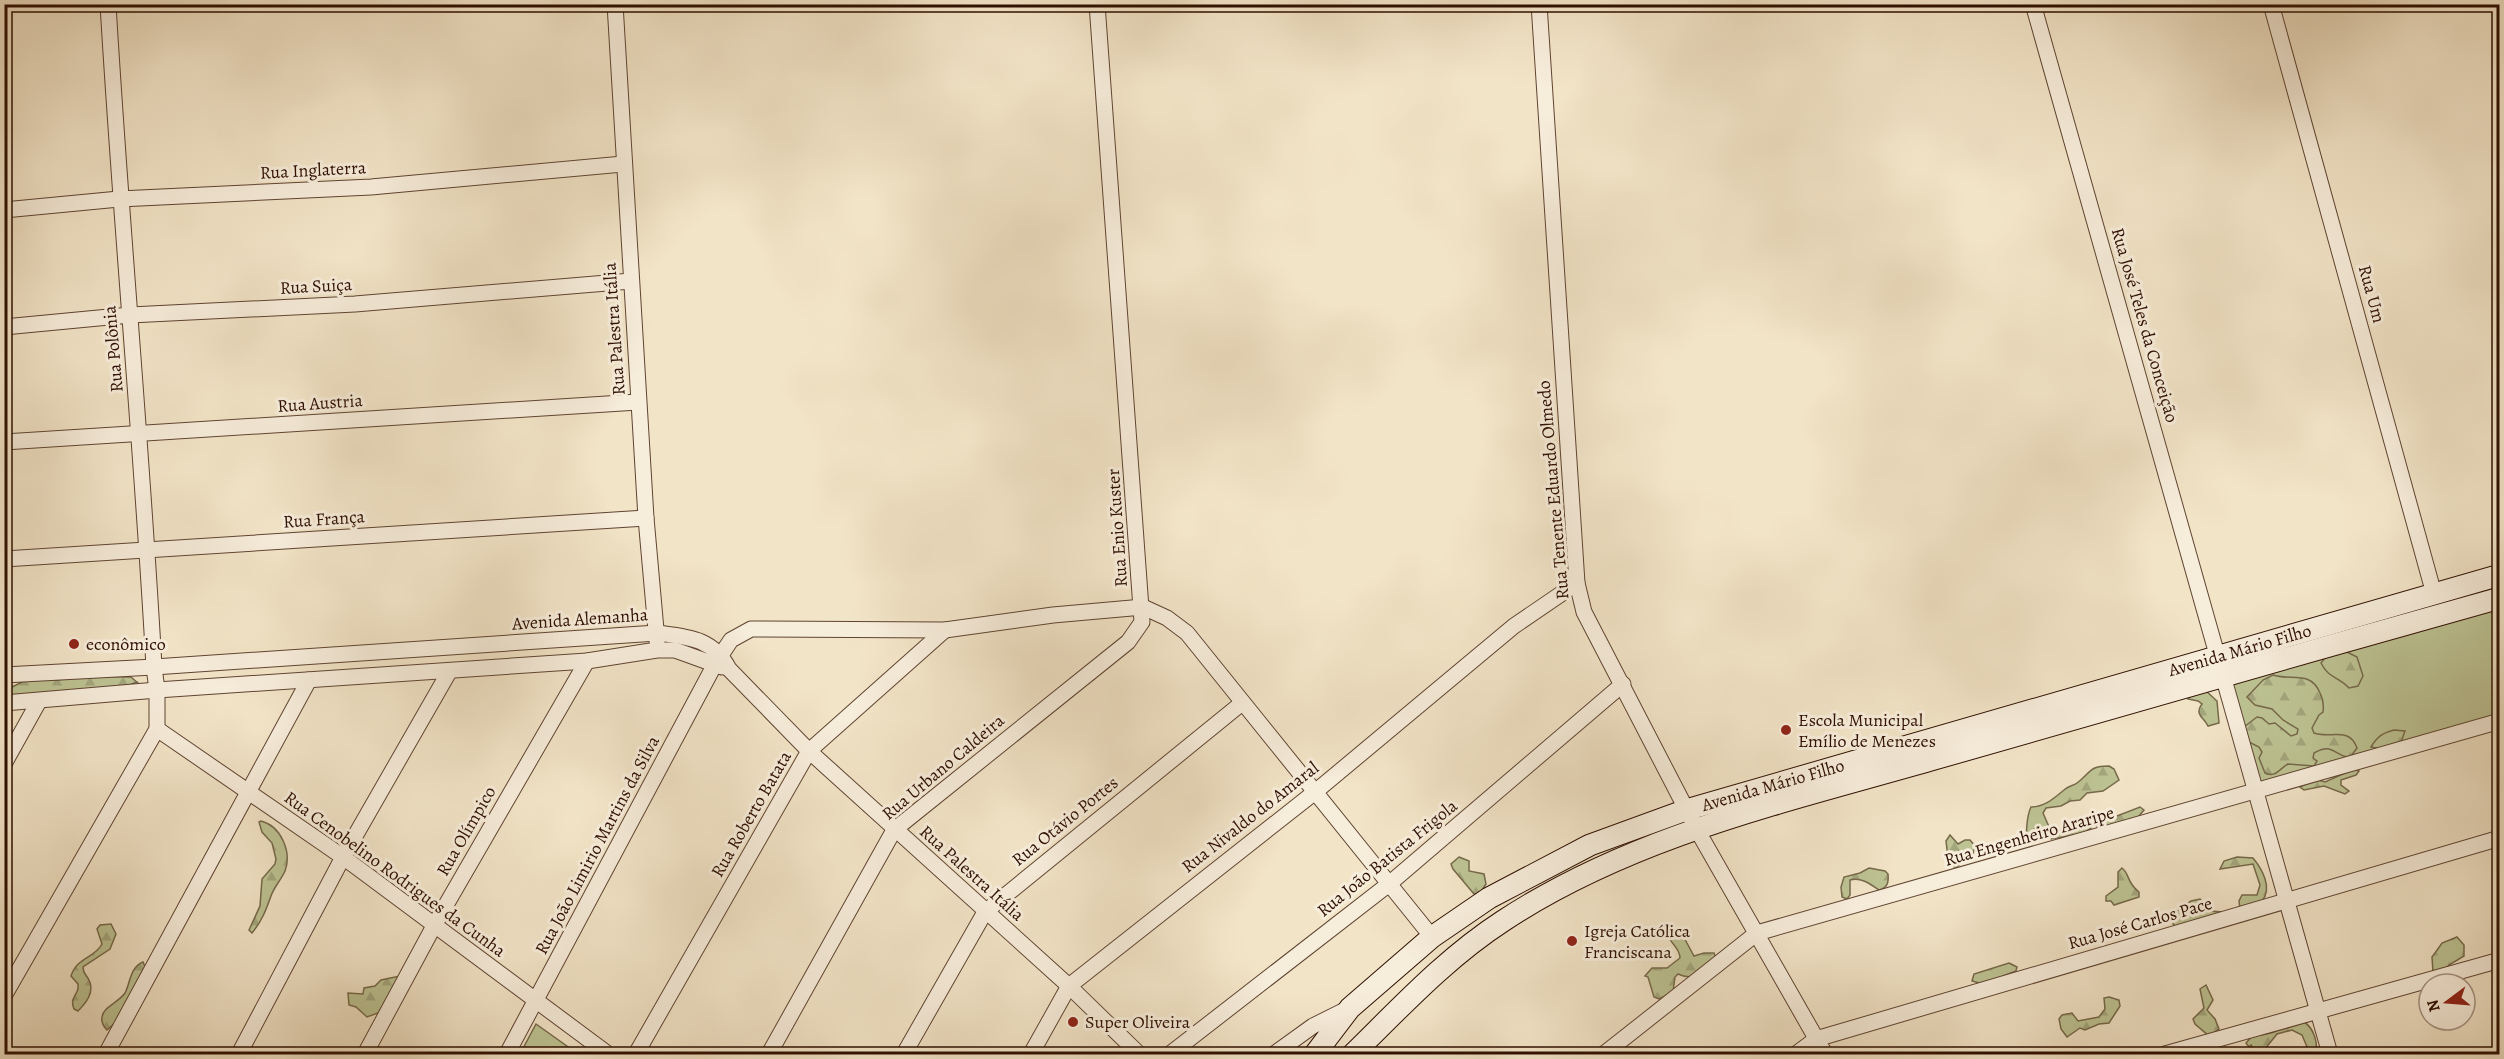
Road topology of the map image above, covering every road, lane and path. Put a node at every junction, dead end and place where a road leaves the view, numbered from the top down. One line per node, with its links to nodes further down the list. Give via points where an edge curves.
1 (108, 4): 8 (street, Rua Polônia)
2 (615, 4): 7 (street, Rua Palestra Itália)
3 (1097, 4): 23 (street, Rua Enio Kuster)
4 (1539, 4): 20 (street, Rua Tenente Eduardo Olmedo)
5 (2032, 4): 29 (street, Rua José Teles da Conceição)
6 (2271, 4): 21 (street, Rua Um)
7 (623, 164): 8 (street, Rua Inglaterra, via 371,187); 10 (street, Rua Palestra Itália)
8 (119, 199): 9 (street, Rua Inglaterra); 11 (street, Rua Polônia)
9 (4, 210)
10 (630, 280): 11 (street, Rua Suiça, via 355,304); 13 (street, Rua Palestra Itália)
11 (130, 315): 12 (street, Rua Suiça); 14 (street, Rua Polônia)
12 (4, 327)
13 (638, 402): 14 (street, Rua Austria); 16 (street, Rua Palestra Itália)
14 (139, 434): 15 (street, Rua Austria); 17 (street, Rua Polônia)
15 (4, 442)
16 (646, 518): 17 (street, Rua França); 25 (street, Rua Palestra Itália)
17 (148, 550): 18 (street, Rua França); 30 (street, Rua Polônia)
18 (4, 559)
19 (2499, 575): 21 (main road, Avenida Mário Filho)
20 (1577, 583): 34 (street, Rua Tenente Eduardo Olmedo, via 1584,612); 44 (street, Rua Nivaldo do Amaral, via 1514,626)
21 (2434, 594): 29 (main road, Avenida Mário Filho)
22 (2499, 598): 29 (main road, Avenida Mário Filho)
23 (1143, 607): 24 (street); 38 (street, Rua Enio Kuster, via 1187,633); 47 (street, Rua Urbano Caldeira, via 1142,622 1128,642)
24 (945, 630): 28 (street, via 751,629 731,640); 41 (street, Rua Roberto Batata)
25 (657, 633): 26 (street, Rua Palestra Itália); 28 (street, Avenida Alemanha, via 711,646); 30 (street, Avenida Alemanha)
26 (657, 650): 27 (street, Avenida Alemanha); 28 (street, Avenida Alemanha, via 675,650)
27 (587, 661): 31 (street, Avenida Alemanha); 53 (street, Rua Olímpico)
28 (722, 663): 41 (street, Rua Palestra Itália); 59 (street, Rua João Limirio Martins da Silva)
29 (2218, 666): 45 (street, Rua José Teles da Conceição); 46 (main road, Avenida Mário Filho)
30 (154, 668): 32 (street, Avenida Alemanha); 35 (street, Rua Polônia)
31 (449, 672): 33 (street, Avenida Alemanha); 49 (street)
32 (4, 675)
33 (309, 680): 35 (street, Avenida Alemanha); 43 (street)
34 (1623, 684): 46 (street, Rua Tenente Eduardo Olmedo); 50 (street, Rua João Batista Frigola)
35 (157, 690): 36 (street, Avenida Alemanha); 40 (street, Rua Polônia)
36 (39, 701): 37 (street, Avenida Alemanha); 42 (street)
37 (4, 703)
38 (1242, 704): 44 (street, Rua Enio Kuster); 52 (street, Rua Otávio Portes)
39 (2499, 721): 45 (street, Rua Engenheiro Araripe)
40 (156, 729): 43 (street, Rua Cenobelino Rodrigues da Cunha); 58 (street)
41 (809, 751): 47 (street, Rua Palestra Itália); 68 (street, Rua Roberto Batata)
42 (4, 764)
43 (249, 792): 49 (street, Rua Cenobelino Rodrigues da Cunha); 63 (street)
44 (1315, 792): 50 (street, Rua Enio Kuster); 57 (street, Rua Nivaldo do Amaral)
45 (2254, 792): 51 (street, Rua José Teles da Conceição); 54 (street, Rua Engenheiro Araripe)
46 (1691, 819): 54 (street, Rua Tenente Eduardo Olmedo); 55 (main road, Avenida Mário Filho, via 1590,845 1489,898); 76 (main road, Avenida Mário Filho, via 1503,920 1448,960)
47 (894, 830): 52 (street, Rua Palestra Itália); 69 (street, Rua Urbano Caldeira)
48 (2499, 838): 51 (street, Rua José Carlos Pace)
49 (343, 857): 53 (street, Rua Cenobelino Rodrigues da Cunha); 64 (street)
50 (1389, 884): 55 (street, Rua Enio Kuster); 73 (street, Rua João Batista Frigola)
51 (2285, 900): 61 (street, Rua José Teles da Conceição); 62 (street, Rua José Carlos Pace)
52 (984, 912): 57 (street, Rua Palestra Itália); 70 (street, Rua Otávio Portes)
53 (435, 924): 59 (street, Rua Cenobelino Rodrigues da Cunha); 65 (street, Rua Olímpico)
54 (1757, 933): 62 (street, Rua Tenente Eduardo Olmedo); 77 (street, Rua Engenheiro Araripe)
55 (1432, 937): 60 (main road, Avenida Mário Filho)
56 (2499, 960): 61 (street)
57 (1069, 986): 71 (street, Rua Nivaldo do Amaral); 72 (street, Rua Palestra Itália)
58 (4, 996)
59 (536, 1002): 66 (street, Rua João Limirio Martins da Silva); 67 (street, Rua Cenobelino Rodrigues da Cunha)
60 (1350, 1008): 74 (street, via 1313,1026); 75 (main road, Avenida Mário Filho)
61 (2317, 1011): 80 (street); 81 (street, Rua José Teles da Conceição)
62 (1816, 1039): 78 (street, Rua José Carlos Pace); 79 (street, Rua Tenente Eduardo Olmedo)
63 (106, 1054)
64 (239, 1054)
65 (365, 1054)
66 (507, 1054)
67 (608, 1054)
68 (636, 1054)
69 (769, 1054)
70 (904, 1054)
71 (1031, 1054)
72 (1139, 1054)
73 (1170, 1054)
74 (1274, 1054)
75 (1315, 1054)
76 (1353, 1054)
77 (1604, 1054)
78 (1796, 1054)
79 (1825, 1054)
80 (2165, 1054)
81 (2330, 1054)

